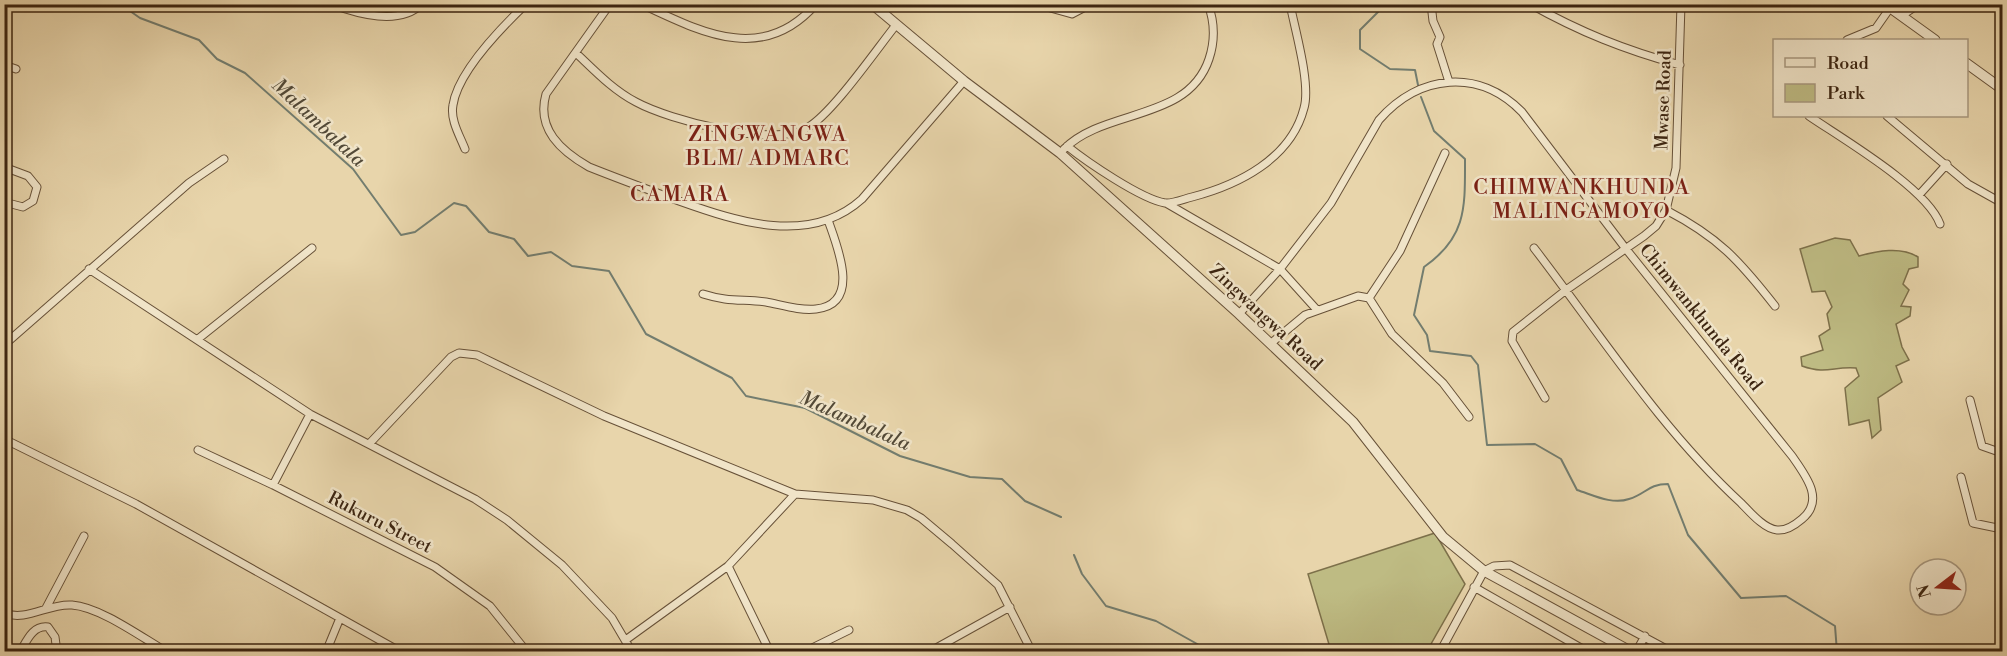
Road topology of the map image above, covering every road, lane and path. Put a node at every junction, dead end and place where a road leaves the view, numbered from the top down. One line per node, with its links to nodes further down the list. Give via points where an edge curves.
1 (331, 4): 2 (street, via 357,12 405,16)
2 (422, 4)
3 (526, 4): 31 (street, via 491,41 455,97 453,118)
4 (610, 4): 21 (street)
5 (640, 4): 6 (street, via 710,33 742,39 785,30)
6 (816, 4)
7 (872, 4): 18 (street, Zingwangwa Road)
8 (1036, 4): 9 (street, via 1072,14)
9 (1091, 4)
10 (1208, 4): 32 (street, via 1214,27 1212,51 1191,89 1177,99 1087,131)
11 (1290, 4): 39 (street, via 1305,89 1305,106 1297,126 1274,155 1248,176 1217,190)
12 (1431, 4): 27 (street, via 1432,21 1440,37 1437,44)
13 (1530, 4): 24 (street, via 1624,50)
14 (1681, 4): 24 (street, Mwase Road)
15 (1920, 4): 17 (street)
16 (1887, 6): 17 (street); 19 (street, via 1876,28)
17 (1901, 16): 20 (street)
18 (896, 25): 21 (street, via 816,122 796,134 781,136 744,134 654,111 617,92); 26 (street, Zingwangwa Road)
19 (1849, 39)
20 (1934, 39)
21 (576, 53): 42 (street, via 562,68 543,103 548,129 568,155 632,184 730,218 782,227)
22 (1968, 64): 28 (street)
23 (4, 65): 25 (street)
24 (1680, 65): 41 (street, Mwase Road, via 1676,168)
25 (16, 69)
26 (964, 81): 32 (street, Zingwangwa Road); 42 (street, via 862,199)
27 (1449, 82): 46 (street, Chimwankhunda Road, via 1482,84 1508,98); 48 (street, Chimwankhunda Road, via 1418,90 1389,108 1331,203)
28 (2002, 89)
29 (1810, 117): 37 (street)
30 (1888, 117): 35 (street)
31 (465, 149)
32 (1063, 149): 39 (street, via 1121,183); 54 (street, Zingwangwa Road)
33 (1445, 153): 51 (street, via 1400,251)
34 (224, 159): 47 (street, via 189,183)
35 (1947, 164): 37 (street); 40 (street, via 1968,184)
36 (4, 166): 38 (street, via 28,176 37,187 33,201 23,207)
37 (1919, 195): 43 (street, via 1933,209)
38 (4, 202)
39 (1166, 203): 48 (street)
40 (2002, 203)
41 (1666, 210): 46 (street, Mwase Road, via 1656,226); 52 (street, via 1718,241)
42 (828, 220): 50 (street, via 840,252 844,285 841,294 825,307 804,309 759,301 732,302)
43 (1940, 224)
44 (312, 248): 55 (street)
45 (1534, 248): 49 (street, Chimwankhunda Road)
46 (1626, 249): 49 (street, Mwase Road); 49 (street, Chimwankhunda Road, via 1807,478 1814,501 1809,513 1796,524 1777,530 1767,526 1700,464 1636,388)
47 (89, 269): 55 (street); 57 (street)
48 (1280, 269): 53 (street); 54 (street, Chimwankhunda Road)
49 (1566, 290): 58 (street, Mwase Road, via 1511,336)
50 (703, 294)
51 (1369, 298): 53 (street, via 1358,296); 61 (street, via 1392,334 1443,382)
52 (1775, 306)
53 (1317, 310): 56 (street, via 1297,320)
54 (1239, 314): 56 (street, Zingwangwa Road)
55 (198, 339): 60 (street)
56 (1270, 344): 72 (street, Zingwangwa Road, via 1353,422 1435,529)
57 (4, 345)
58 (1545, 398)
59 (1970, 400): 65 (street, via 1982,446)
60 (310, 414): 63 (street); 67 (street)
61 (1468, 417)
62 (4, 439): 77 (street, via 136,504)
63 (370, 443): 68 (street, via 445,362 467,352 603,416); 80 (street, via 475,499 536,541 612,618)
64 (198, 450): 67 (street, Rukuru Street)
65 (2002, 453)
66 (1961, 477): 69 (street, via 1973,524)
67 (273, 485): 86 (street, Rukuru Street, via 435,567 490,606)
68 (795, 494): 71 (street); 74 (street, via 873,500 907,510 998,585)
69 (2002, 529)
70 (84, 536): 75 (street)
71 (728, 566): 80 (street); 88 (street)
72 (1484, 571): 73 (street); 79 (street, via 1510,565); 94 (street, Zingwangwa Road)
73 (1474, 587): 92 (street); 93 (street)
74 (1010, 607): 90 (street); 91 (street)
75 (46, 608): 76 (street, via 21,616); 83 (street, via 75,605 88,609)
76 (4, 613)
77 (340, 618): 84 (street); 85 (street)
78 (849, 630): 89 (street)
79 (1645, 636): 94 (street); 95 (street)
80 (627, 639): 87 (street)
81 (20, 651): 82 (street, via 32,633 43,626 52,632)
82 (57, 651)
83 (167, 651)
84 (326, 651)
85 (401, 651)
86 (527, 651)
87 (632, 651)
88 (770, 651)
89 (804, 651)
90 (929, 651)
91 (1032, 651)
92 (1440, 651)
93 (1588, 651)
94 (1634, 651)
95 (1672, 651)

